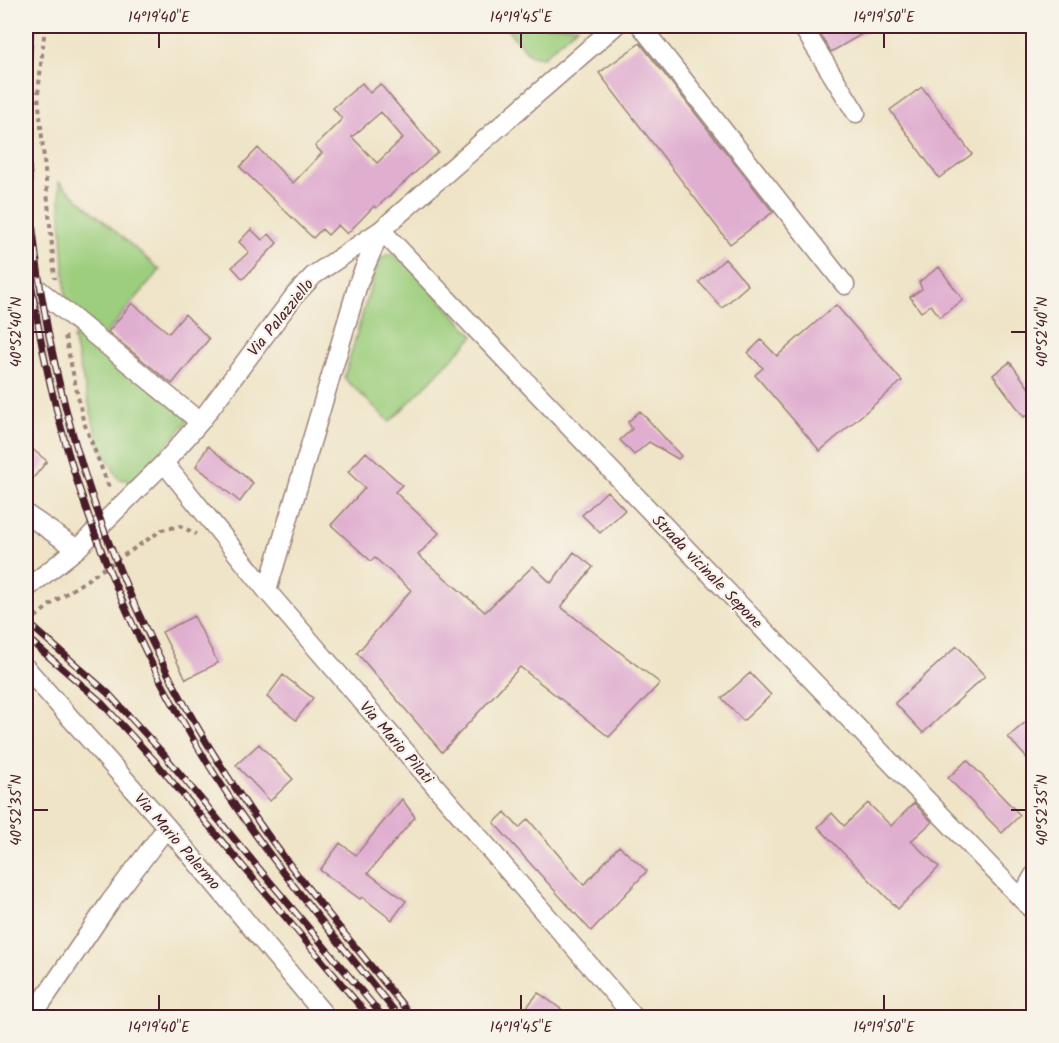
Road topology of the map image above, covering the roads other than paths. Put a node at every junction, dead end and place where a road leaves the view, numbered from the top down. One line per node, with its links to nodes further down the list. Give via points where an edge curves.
1 (615, 26): 5 (street, Via Palazziello)
2 (641, 26): 7 (street)
3 (802, 26): 4 (street)
4 (856, 113)
5 (381, 230): 8 (street, Via Palazziello, via 314,275 295,295); 13 (street, via 359,281); 17 (street, Strada vicinale Sepone)
6 (26, 279): 8 (street)
7 (845, 285)
8 (200, 422): 9 (street, Via Palazziello)
9 (164, 463): 11 (street, Via Palazziello); 13 (street, Via Mario Pilati)
10 (26, 514): 11 (street)
11 (77, 549): 12 (street, Via Palazziello)
12 (26, 589)
13 (267, 591): 21 (street, Via Mario Pilati)
14 (28, 661): 15 (street, Via Mario Palermo)
15 (167, 827): 19 (street); 20 (street, Via Mario Palermo)
16 (1034, 875): 17 (street)
17 (1021, 898): 18 (street, Strada vicinale Sepone)
18 (1034, 912)
19 (31, 1017)
20 (327, 1017)
21 (635, 1017)

